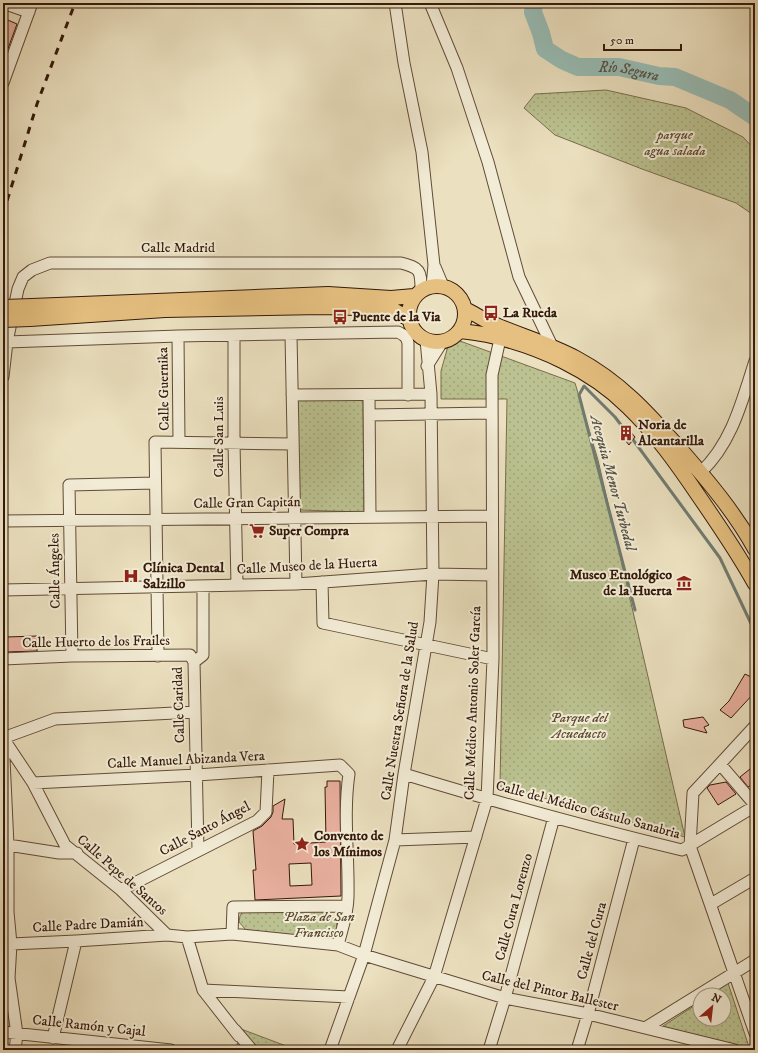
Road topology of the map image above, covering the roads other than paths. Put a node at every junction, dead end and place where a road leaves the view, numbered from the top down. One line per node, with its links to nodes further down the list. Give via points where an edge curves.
1 (3, 3): 4 (street)
2 (395, 3): 6 (street, via 422,152 434,265)
3 (430, 3): 20 (street, via 457,68 488,162 519,277)
4 (31, 8): 5 (street)
5 (3, 83)
6 (428, 289): 8 (main road, via 453,290); 9 (main road, via 391,298 328,294); 10 (main road, via 409,308); 18 (street, Calle Madrid, via 416,268 401,263 50,263 32,270 24,277 18,289)
7 (3, 307): 9 (main road, bridge)
8 (465, 309): 12 (main road, via 465,320); 20 (main road, via 490,322)
9 (31, 312): 10 (main road, via 321,307 392,309); 11 (main road, bridge)
10 (409, 319): 17 (main road, via 413,330)
11 (3, 320)
12 (460, 331): 16 (main road); 19 (main road, via 453,338)
13 (290, 335): 15 (street); 25 (street); 27 (street, via 398,332 404,334 408,343)
14 (178, 336): 15 (street); 18 (street); 31 (street, Calle Guernika)
15 (234, 336): 32 (street, Calle San Luis)
16 (500, 339): 28 (street, Calle Médico Antonio Soler García, via 492,375); 49 (main road, via 553,357 578,370 605,387 628,407 674,460 739,554)
17 (426, 340): 19 (main road); 22 (street, Calle Nuestra Señora de la Salud)
18 (7, 342): 23 (street, Calle Madrid)
19 (442, 342): 22 (street)
20 (552, 346): 34 (main road, via 606,376 630,395)
21 (755, 361): 34 (street, via 727,439)
22 (427, 366): 24 (street, Calle Nuestra Señora de la Salud)
23 (3, 377)
24 (431, 394): 27 (street); 29 (street, Calle Nuestra Señora de la Salud)
25 (292, 395): 26 (street); 33 (street)
26 (369, 395): 27 (street); 30 (street)
27 (408, 395)
28 (491, 413): 29 (street); 36 (street, Calle Médico Antonio Soler García)
29 (431, 414): 30 (street); 38 (street, Calle Nuestra Señora de la Salud)
30 (369, 415): 37 (street)
31 (179, 442): 32 (street); 35 (street, via 155,442)
32 (234, 443): 33 (street); 39 (street, Calle San Luis)
33 (293, 444): 40 (street)
34 (701, 472): 44 (main road, via 730,509)
35 (155, 483): 41 (street); 42 (street, Calle Ángeles, via 68,485)
36 (492, 516): 38 (street, Calle Gran Capitán); 46 (street, Calle Médico Antonio Soler García)
37 (370, 517): 38 (street, Calle Gran Capitán); 40 (street, Calle Gran Capitán)
38 (432, 517): 45 (street, Calle Nuestra Señora de la Salud)
39 (235, 518): 40 (street, Calle Gran Capitán); 41 (street, Calle Gran Capitán); 50 (street, Calle San Luis)
40 (295, 518): 48 (street)
41 (156, 519): 42 (street, Calle Gran Capitán); 52 (street)
42 (69, 520): 43 (street, Calle Gran Capitán); 53 (street, Calle Ángeles)
43 (3, 521)
44 (755, 549)
45 (433, 574): 46 (street, Calle Museo de la Huerta); 47 (street, Calle Museo de la Huerta); 55 (street, Calle Nuestra Señora de la Salud)
46 (492, 575): 60 (street, Calle Médico Antonio Soler García)
47 (322, 582): 48 (street, Calle Museo de la Huerta); 55 (street, via 323,623)
48 (296, 584): 50 (street, Calle Museo de la Huerta)
49 (755, 584)
50 (236, 585): 51 (street, Calle Museo de la Huerta)
51 (203, 586): 52 (street, Calle Museo de la Huerta); 59 (street, via 204,655)
52 (157, 587): 53 (street, Calle Museo de la Huerta); 57 (street)
53 (71, 588): 54 (street, Calle Museo de la Huerta); 56 (street, Calle Ángeles)
54 (3, 590)
55 (426, 645): 60 (street); 68 (street, Calle Nuestra Señora de la Salud)
56 (72, 656): 57 (street, Calle Huerto de los Frailes); 58 (street, Calle Huerto de los Frailes)
57 (158, 656): 59 (street, Calle Huerto de los Frailes)
58 (3, 659)
59 (192, 659): 61 (street, Calle Caridad)
60 (493, 659): 71 (street, Calle Médico Antonio Soler García)
61 (195, 712): 64 (street, via 55,720); 69 (street, Calle Caridad)
62 (755, 726): 66 (street)
63 (3, 731): 64 (street)
64 (3, 738): 65 (street); 70 (street, Calle Pepe de Santos)
65 (3, 744): 77 (street)
66 (720, 764): 72 (street); 78 (street, via 693,793)
67 (268, 770): 69 (street, Calle Manuel Abizanda Vera); 79 (street, Calle Santo Ángel, via 266,812 257,821); 84 (street, Calle Manuel Abizanda Vera, via 340,765 349,774 346,796)
68 (404, 774): 71 (street, Calle del Médico Cástulo Sanabria); 76 (street, Calle Nuestra Señora de la Salud)
69 (196, 775): 70 (street, Calle Manuel Abizanda Vera); 79 (street, Calle Caridad)
70 (33, 783): 80 (street, Calle Pepe de Santos, via 65,845)
71 (487, 799): 73 (street, Calle del Médico Cástulo Sanabria); 74 (street, Calle Médico Antonio Soler García)
72 (755, 806): 78 (street)
73 (554, 817): 75 (street, Calle del Médico Cástulo Sanabria); 97 (street, Calle Cura Lorenzo)
74 (476, 837): 76 (street); 94 (street, Calle Médico Antonio Soler García)
75 (634, 839): 78 (street, Calle del Médico Cástulo Sanabria, via 682,850); 98 (street, Calle del Cura)
76 (395, 840): 91 (street, Calle Nuestra Señora de la Salud)
77 (8, 845): 80 (street, via 59,853); 89 (street)
78 (690, 846): 83 (street, Calle del Médico Cástulo Sanabria)
79 (198, 850): 82 (street, Calle Santo Ángel)
80 (77, 853): 82 (street, Calle Pepe de Santos)
81 (755, 878): 83 (street)
82 (121, 890): 86 (street, Calle Pepe de Santos)
83 (711, 904): 93 (street, Calle del Médico Cástulo Sanabria)
84 (348, 906): 85 (street, via 233,907); 90 (street)
85 (232, 934): 87 (street, Calle Pepe de Santos); 90 (street, Calle Pepe de Santos)
86 (167, 935): 87 (street, Calle Pepe de Santos); 88 (street, Calle Padre Damián)
87 (186, 937): 95 (street)
88 (76, 942): 89 (street, Calle Padre Damián); 103 (street)
89 (7, 943): 102 (street)
90 (338, 945): 91 (street, Calle del Pintor Ballester)
91 (364, 955): 94 (street, Calle del Pintor Ballester); 96 (street, Calle Nuestra Señora de la Salud)
92 (755, 960): 93 (street)
93 (734, 973): 99 (street); 101 (street, Calle del Médico Cástulo Sanabria)
94 (434, 977): 97 (street, Calle del Pintor Ballester); 111 (street, Calle Médico Antonio Soler García)
95 (203, 990): 96 (street); 109 (street)
96 (349, 997): 110 (street, Calle Nuestra Señora de la Salud)
97 (506, 998): 98 (street, Calle del Pintor Ballester); 112 (street, Calle Cura Lorenzo)
98 (588, 1014): 99 (street, Calle del Pintor Ballester); 113 (street, Calle del Cura)
99 (645, 1028): 105 (street, Calle del Pintor Ballester)
100 (3, 1032): 102 (street, Calle Ramón y Cajal)
101 (755, 1033)
102 (17, 1034): 103 (street, Calle Ramón y Cajal); 107 (street)
103 (53, 1038): 104 (street, Calle Ramón y Cajal)
104 (91, 1046): 106 (street, Calle Ramón y Cajal)
105 (701, 1046): 114 (street, Calle del Pintor Ballester)
106 (151, 1049): 108 (street, Calle Ramón y Cajal)
107 (15, 1050)
108 (171, 1050)
109 (252, 1050)
110 (330, 1050)
111 (397, 1050)
112 (489, 1050)
113 (577, 1050)
114 (735, 1050)

